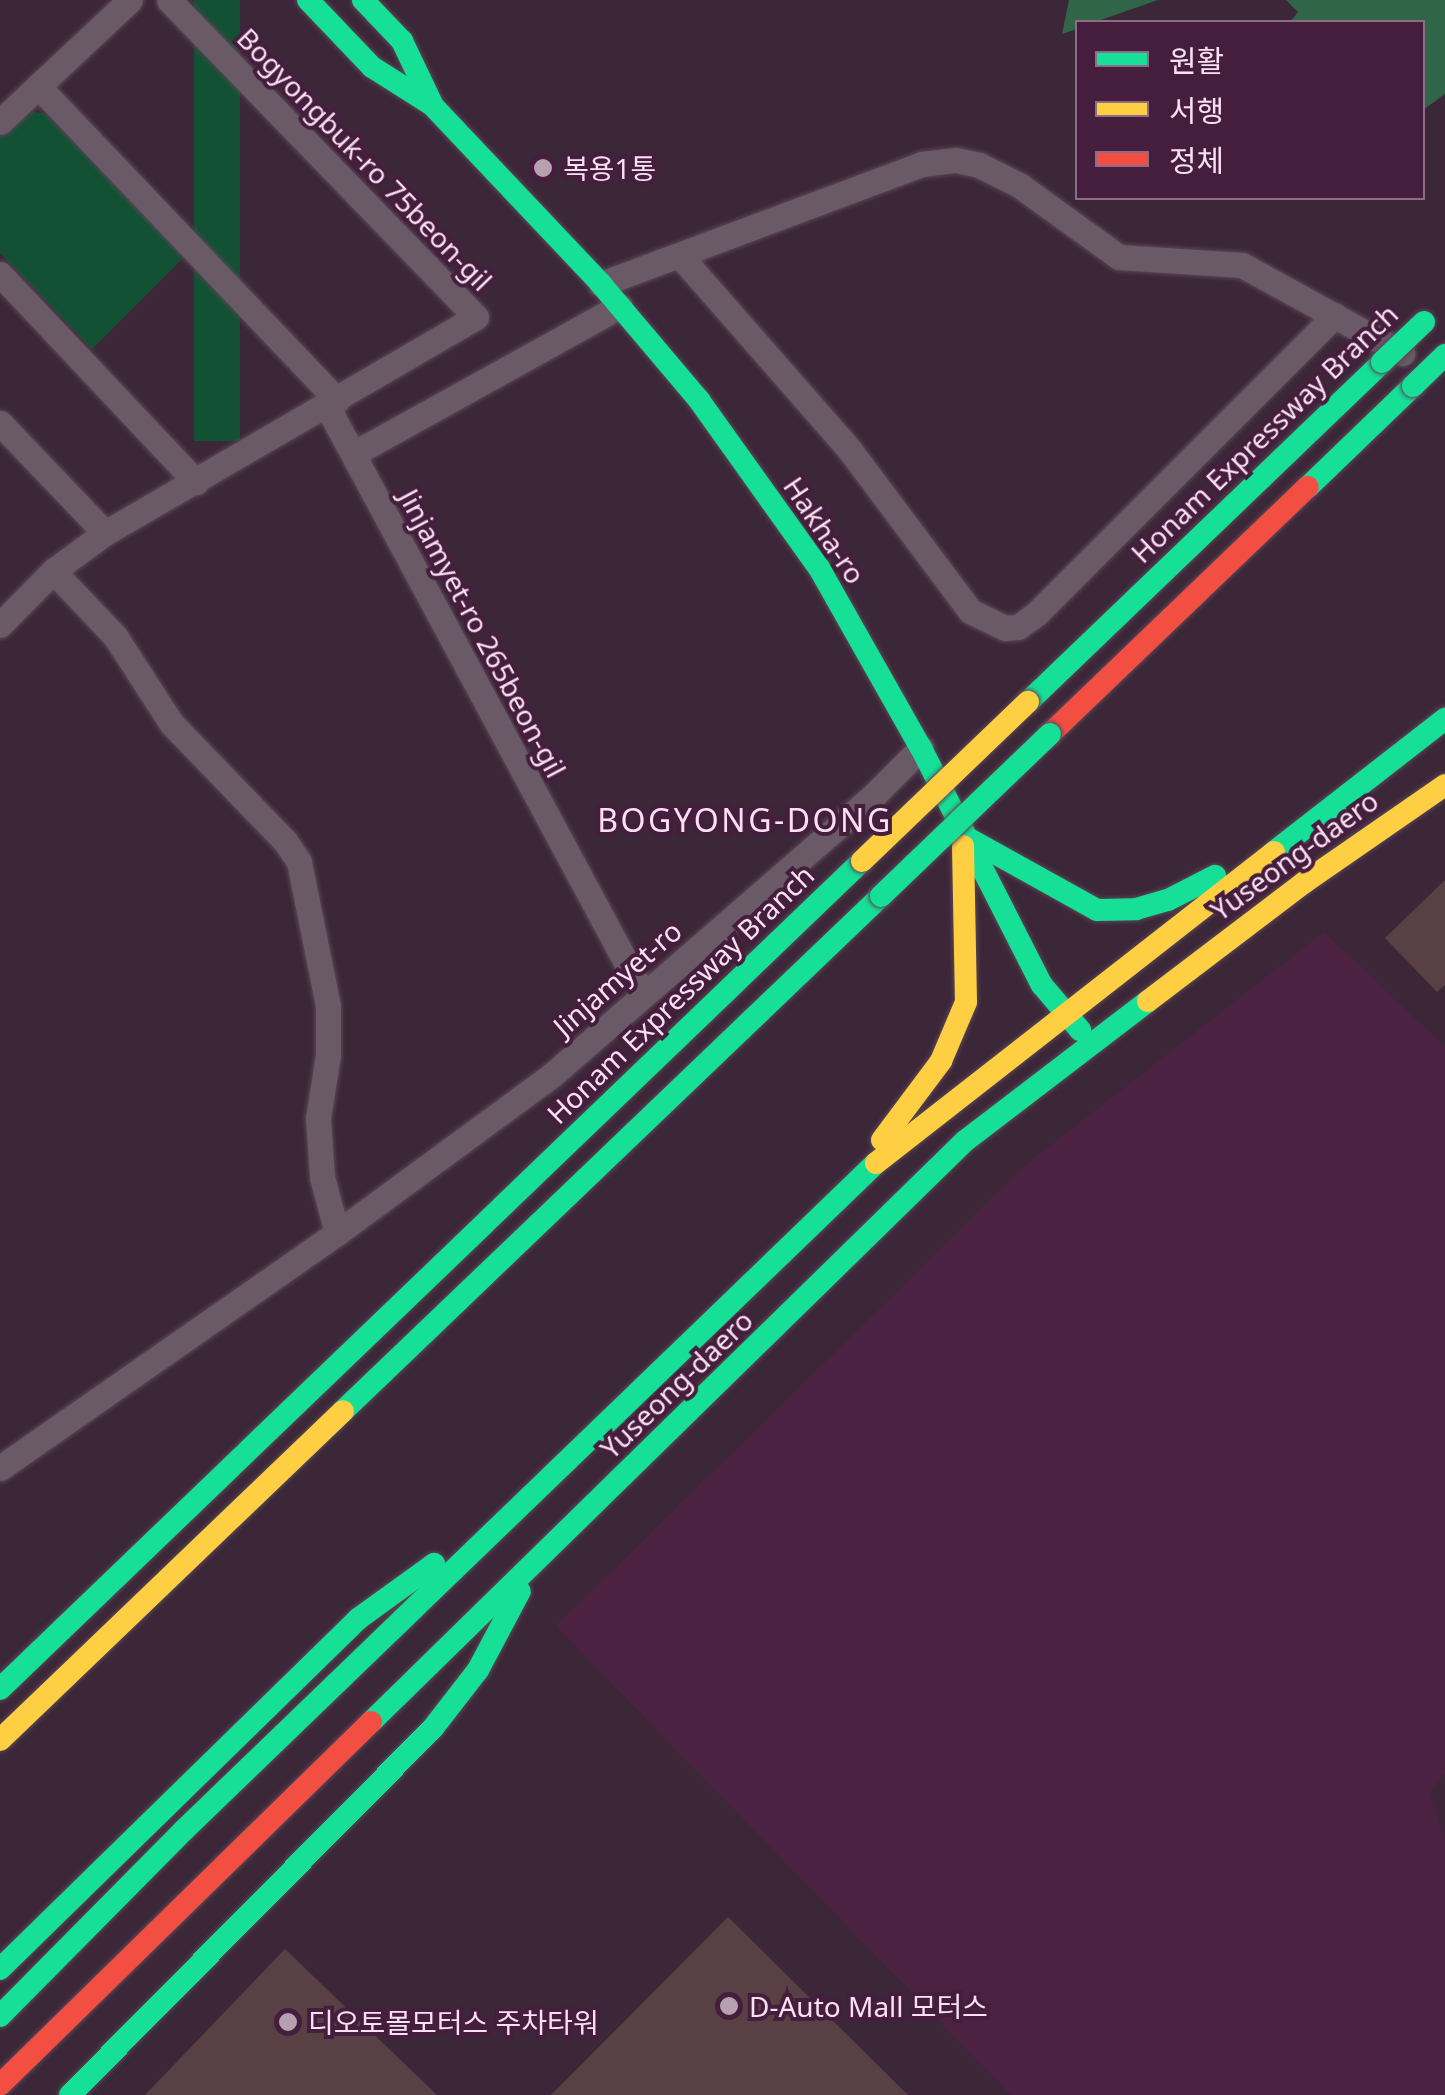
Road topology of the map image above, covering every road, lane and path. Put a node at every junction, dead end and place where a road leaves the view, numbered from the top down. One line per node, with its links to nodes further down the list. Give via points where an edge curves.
1 (130, 0): 5 (street)
2 (169, 0): 16 (street, Bogyongbuk-ro 75beon-gil, via 476,317)
3 (308, 0): 6 (main road, Hakha-ro, via 372,68)
4 (362, 0): 6 (main road, Hakha-ro, via 402,42)
5 (38, 86): 7 (street); 16 (street)
6 (432, 105): 10 (main road, Hakha-ro)
7 (0, 122)
8 (680, 257): 10 (street); 13 (street, via 922,164 956,160 1018,185 1119,257 1242,265); 13 (street, via 850,449 970,611 1005,628 1036,613)
9 (0, 274): 19 (street)
10 (602, 284): 12 (main road, Hakha-ro)
11 (1445, 301): 36 (main road, Honam Expressway Branch, bridge)
12 (620, 306): 18 (street); 24 (main road, Hakha-ro, via 699,400 818,568)
13 (1335, 315): 15 (street)
14 (1445, 355): 37 (main road, bridge)
15 (1445, 378)
16 (332, 403): 18 (street, Jinjamyet-ro 265beon-gil); 19 (street)
17 (0, 423): 20 (street)
18 (352, 454): 28 (street, Jinjamyet-ro 265beon-gil)
19 (196, 482): 20 (street)
20 (105, 532): 21 (street)
21 (52, 571): 22 (street); 32 (street, via 115,636 170,722 299,862 328,1006 318,1118 322,1177)
22 (5, 608)
23 (1445, 719): 26 (main road, Yuseong-daero)
24 (921, 748): 27 (main road, Hakha-ro); 28 (street, Jinjamyet-ro)
25 (1445, 785): 30 (main road, Yuseong-daero)
26 (1302, 828): 27 (main road, via 1168,900 1097,910); 29 (main road, Yuseong-daero)
27 (963, 835): 29 (main road, Hakha-ro, via 1042,985); 31 (main road, via 966,1002 940,1061)
28 (643, 994): 32 (street, Jinjamyet-ro, via 552,1076)
29 (1065, 1011): 30 (main road, Hakha-ro); 31 (main road, Yuseong-daero)
30 (1090, 1042): 35 (main road, Yuseong-daero, via 965,1140)
31 (852, 1181): 34 (main road, Yuseong-daero)
32 (337, 1233): 33 (street, Jinjamyet-ro)
33 (0, 1468)
34 (536, 1490): 38 (main road, via 358,1619); 39 (main road, Yuseong-daero)
35 (536, 1562): 40 (main road, Yuseong-daero); 41 (main road, via 478,1670 434,1728)
36 (0, 1689)
37 (0, 1740)
38 (0, 1969)
39 (2, 2015)
40 (0, 2085)
41 (70, 2095)

